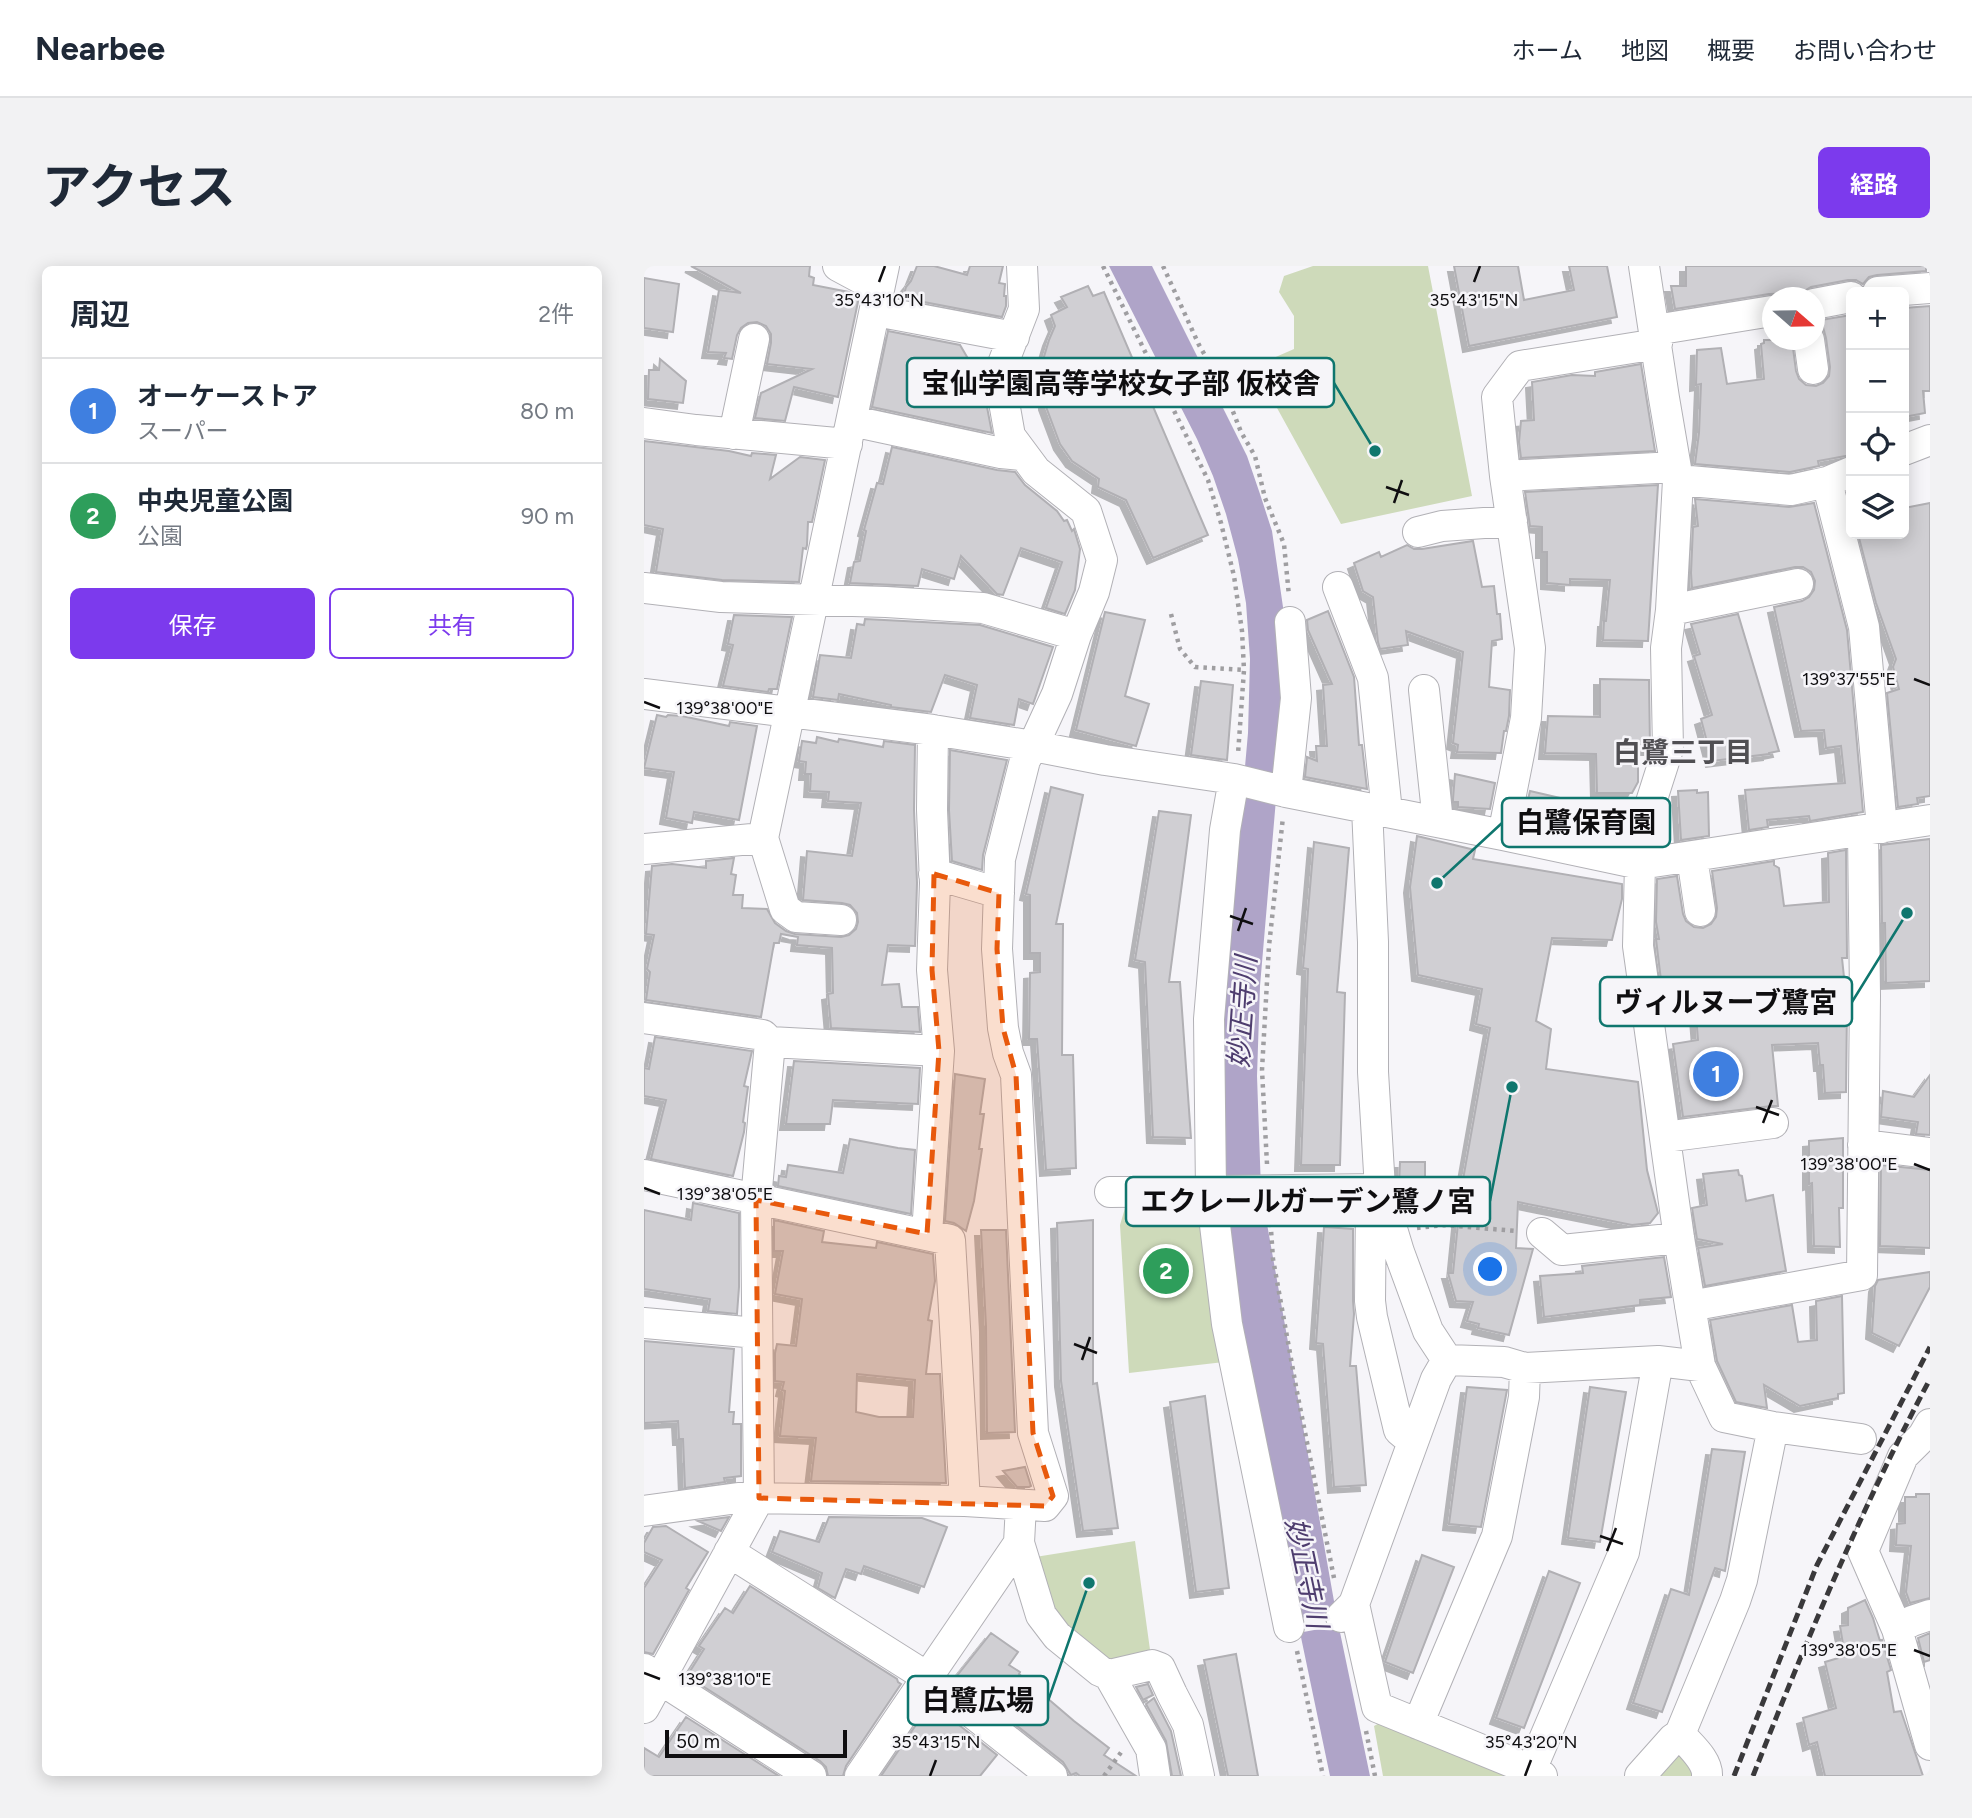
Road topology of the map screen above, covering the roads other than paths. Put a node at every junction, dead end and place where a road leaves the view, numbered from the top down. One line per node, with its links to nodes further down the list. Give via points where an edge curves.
1 (838, 266): 4 (street)
2 (1022, 266): 10 (street, via 1024,309)
3 (1644, 266): 11 (street)
4 (880, 288): 10 (street); 16 (street)
5 (1930, 288): 6 (street)
6 (1909, 290)
7 (1846, 298): 8 (street)
8 (1825, 302)
9 (1762, 313): 11 (street)
10 (1014, 337): 20 (street, via 999,374 1010,436)
11 (1656, 337): 21 (street); 22 (street, via 1520,366 1497,397)
12 (754, 339): 17 (street)
13 (1810, 350): 14 (street)
14 (1813, 369)
15 (644, 423): 17 (street)
16 (850, 432): 17 (street); 20 (street); 29 (street)
17 (734, 434)
18 (1930, 440): 19 (street)
19 (1909, 448)
20 (1022, 455): 32 (street, via 1086,511 1102,560)
21 (1676, 474): 22 (street); 23 (street, via 1733,472 1791,491); 30 (street)
22 (1505, 475): 24 (street)
23 (1839, 477): 43 (street, via 1864,627)
24 (1512, 521): 25 (street); 44 (street, via 1530,648 1526,718)
25 (1418, 532)
26 (1798, 584): 30 (street)
27 (1338, 587): 40 (street, via 1373,678)
28 (644, 588): 29 (street)
29 (813, 601): 32 (street, via 983,608); 35 (street)
30 (1671, 610): 48 (street, via 1666,648 1668,749 1637,846)
31 (1290, 622): 39 (street, via 1296,698)
32 (1076, 635): 37 (street)
33 (1424, 690): 42 (street)
34 (644, 694): 35 (street)
35 (789, 713): 36 (street); 45 (street)
36 (933, 730): 37 (street); 49 (street)
37 (1033, 746): 38 (street); 50 (street, via 1024,760 1000,859)
38 (1238, 781): 39 (street); 62 (street, via 1225,830 1209,1019)
39 (1282, 791): 40 (street)
40 (1377, 810): 42 (street); 61 (street, via 1373,1072)
41 (1930, 820): 43 (street)
42 (1438, 822): 44 (street)
43 (1872, 830): 47 (street); 58 (street)
44 (1503, 835): 48 (street)
45 (763, 838): 46 (street); 52 (street, via 785,909 796,916)
46 (644, 849)
47 (1692, 857): 48 (street); 51 (street)
48 (1640, 864): 57 (street, via 1638,946)
49 (934, 874): 50 (street); 55 (street, via 932,970)
50 (999, 893): 81 (street, via 997,949 1003,1028 1016,1075 1033,1433 1053,1496 1045,1506)
51 (1700, 911)
52 (841, 918)
53 (644, 1018): 54 (street, via 762,1035)
54 (770, 1042): 55 (street); 64 (street)
55 (939, 1051): 66 (street)
56 (1773, 1123): 57 (street)
57 (1665, 1137): 67 (street)
58 (1863, 1145): 59 (street); 68 (street, via 1861,1275)
59 (1930, 1153)
60 (644, 1175): 64 (street)
61 (1380, 1189): 62 (street); 71 (street, via 1428,1331); 78 (street, via 1371,1205 1372,1317 1399,1430)
62 (1217, 1191): 63 (street); 86 (street, via 1227,1324)
63 (1110, 1192)
64 (756, 1200): 66 (street); 70 (street)
65 (1542, 1233): 67 (street, via 1562,1250)
66 (927, 1234): 80 (street, via 950,1240)
67 (1679, 1238): 68 (street)
68 (1690, 1306): 73 (street)
69 (644, 1323): 70 (street)
70 (757, 1333): 79 (street)
71 (1447, 1360): 74 (street, via 1504,1362); 78 (street)
72 (1658, 1361): 73 (street); 74 (street); 95 (street, via 1624,1552)
73 (1700, 1366): 75 (street, via 1724,1416)
74 (1525, 1368): 92 (street, via 1524,1397 1497,1536)
75 (1773, 1427): 77 (street); 93 (street, via 1742,1580)
76 (1928, 1432): 87 (street, via 1903,1456 1863,1550)
77 (1861, 1439)
78 (1412, 1441): 92 (street, via 1345,1611 1377,1707)
79 (760, 1498): 80 (street); 82 (street); 84 (street)
80 (965, 1501): 81 (street)
81 (1021, 1505): 83 (street)
82 (644, 1510)
83 (1019, 1543): 89 (street, via 1041,1615 1057,1636); 90 (street)
84 (729, 1552): 88 (street); 90 (street)
85 (1930, 1615): 87 (street)
86 (1289, 1627)
87 (1897, 1629): 94 (street)
88 (652, 1674): 91 (street); 96 (street)
89 (1110, 1675): 99 (street, via 1151,1749); 100 (street, via 1152,1665 1160,1668 1188,1725)
90 (927, 1677): 97 (street); 98 (street)
91 (644, 1707)
92 (1418, 1724): 95 (street)
93 (1680, 1734): 101 (street); 102 (street, via 1706,1764)
94 (1930, 1745)
95 (1536, 1773)
96 (811, 1776)
97 (860, 1776)
98 (1052, 1776)
99 (1155, 1776)
100 (1199, 1776)
101 (1640, 1776)
102 (1707, 1776)

